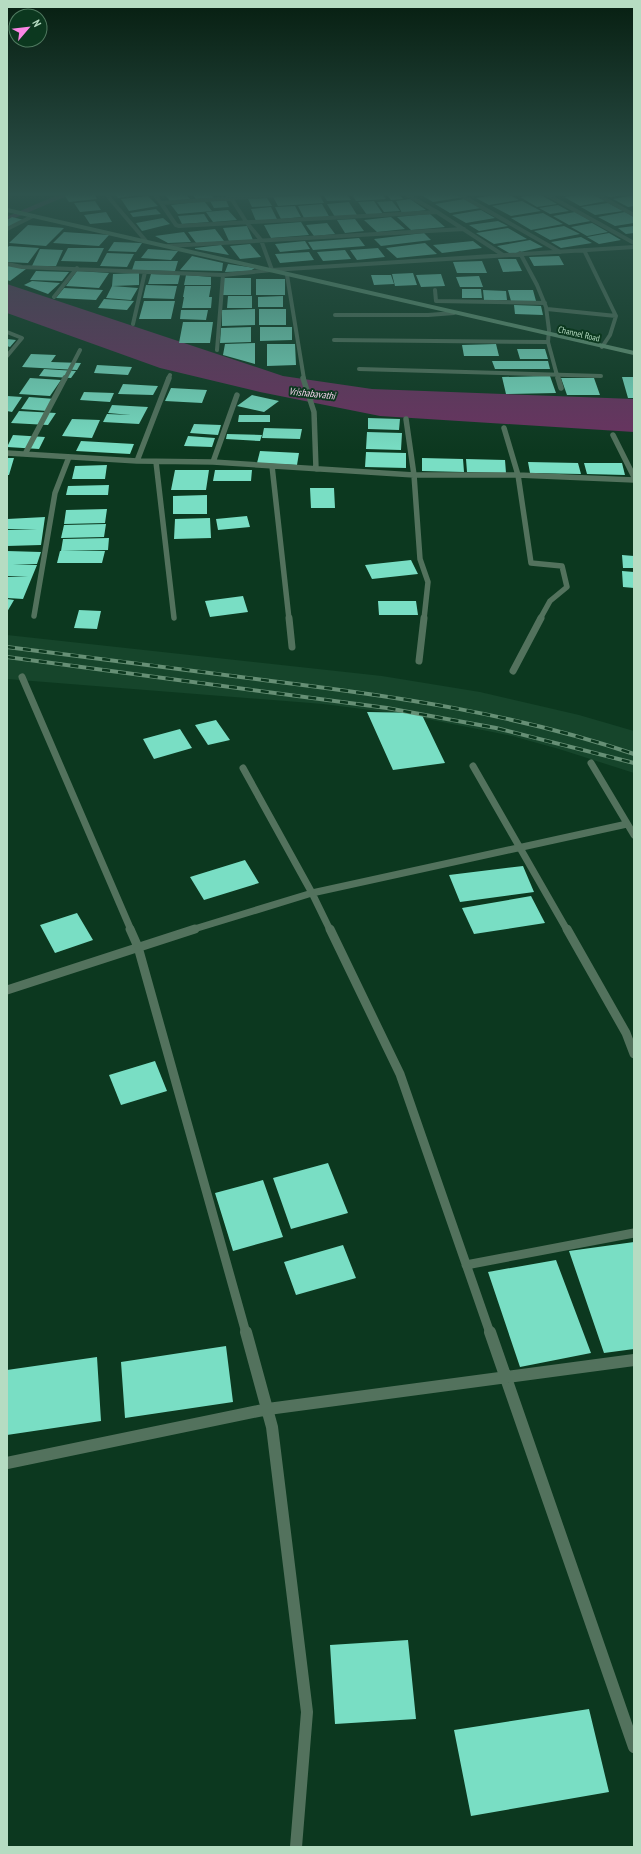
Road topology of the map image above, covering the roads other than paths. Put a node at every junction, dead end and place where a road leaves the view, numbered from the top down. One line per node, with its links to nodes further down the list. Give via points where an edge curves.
1 (69, 280): 9 (street)
2 (143, 280): 15 (street)
3 (223, 280): 22 (street)
4 (288, 280): 41 (street, via 303,377 314,412)
5 (307, 280): 12 (street, Channel Road)
6 (533, 280): 10 (street)
7 (598, 280): 14 (street)
8 (435, 290): 10 (street, via 436,301)
9 (54, 298)
10 (545, 303): 11 (street)
11 (547, 309): 14 (street); 17 (street)
12 (454, 312): 13 (street, via 428,315); 17 (street, Channel Road)
13 (335, 315)
14 (616, 316): 20 (street, via 610,335)
15 (133, 324)
16 (7, 332): 24 (street, via 22,338)
17 (550, 335): 19 (street); 20 (street, Channel Road)
18 (334, 340): 19 (street)
19 (548, 342): 26 (street)
20 (602, 347): 23 (street, Channel Road)
21 (80, 350): 35 (street)
22 (217, 350)
23 (634, 353)
24 (7, 356)
25 (359, 369): 26 (street)
26 (557, 374): 28 (street); 29 (street)
27 (170, 375): 37 (street)
28 (601, 376)
29 (561, 388)
30 (237, 395): 39 (street)
31 (406, 419): 42 (street)
32 (504, 428): 43 (street)
33 (613, 435): 44 (street)
34 (7, 453): 35 (street)
35 (24, 454): 36 (street)
36 (69, 457): 37 (street); 45 (street, via 55,494)
37 (136, 461): 38 (street)
38 (156, 462): 39 (street); 46 (street)
39 (213, 462): 40 (street)
40 (272, 466): 41 (street); 47 (street)
41 (316, 469): 42 (street)
42 (414, 475): 43 (street); 48 (street, via 420,559 428,582)
43 (518, 475): 44 (street); 49 (street, via 531,563 562,566 567,587 550,601)
44 (634, 478)
45 (34, 616)
46 (174, 618)
47 (292, 647)
48 (419, 661)
49 (512, 671)
50 (22, 678): 58 (street)
51 (590, 763): 54 (street)
52 (473, 766): 56 (street)
53 (243, 768): 57 (street)
54 (627, 824): 55 (street); 56 (street)
55 (634, 835)
56 (521, 847): 57 (street); 60 (street, via 626,1033)
57 (312, 893): 58 (street); 62 (street, via 400,1074)
58 (138, 947): 59 (street); 65 (street)
59 (7, 990)
60 (634, 1054)
61 (634, 1233): 62 (street)
62 (466, 1265): 64 (street)
63 (634, 1360): 64 (street)
64 (506, 1378): 65 (street); 67 (street)
65 (268, 1410): 66 (street); 68 (street, via 307,1712)
66 (7, 1463)
67 (634, 1747)
68 (296, 1847)

